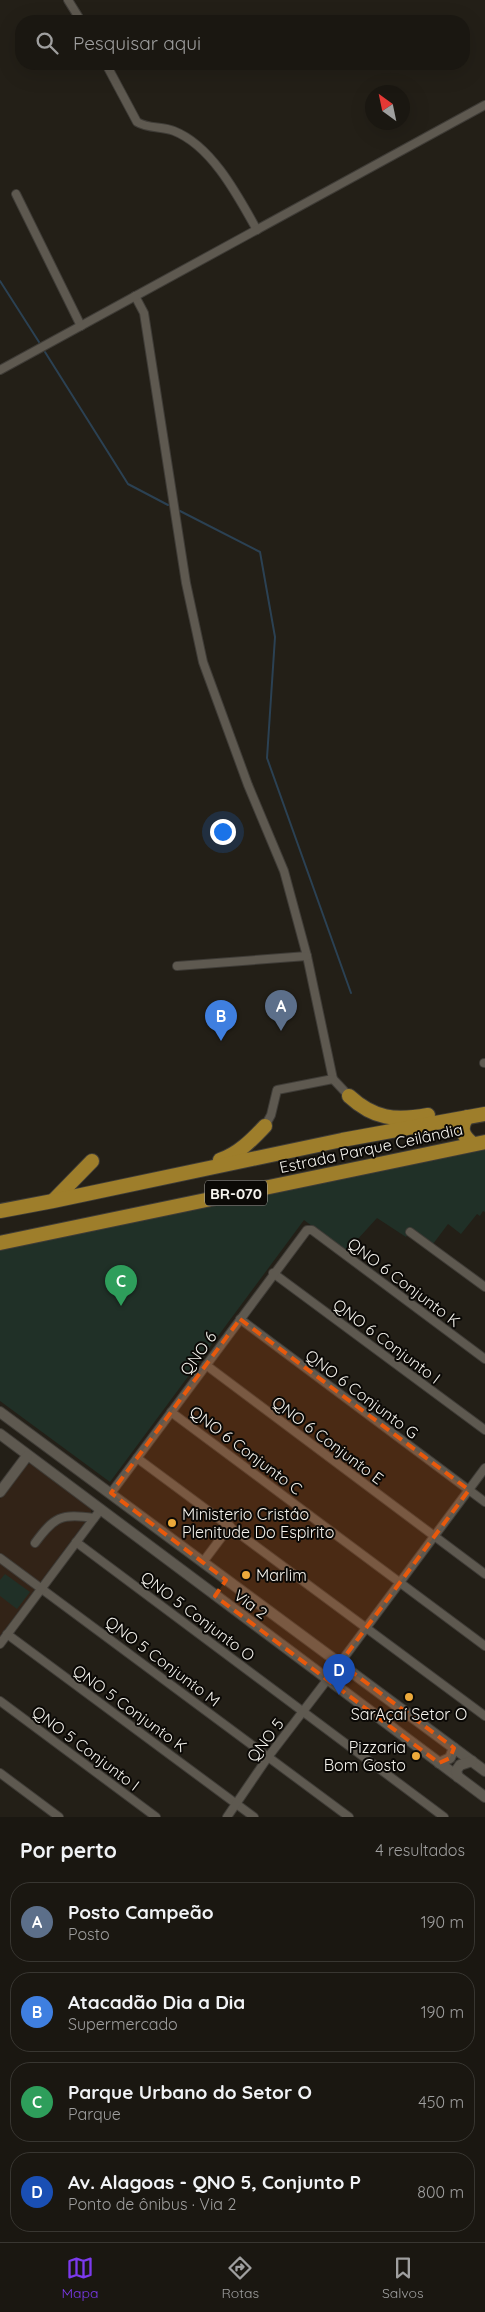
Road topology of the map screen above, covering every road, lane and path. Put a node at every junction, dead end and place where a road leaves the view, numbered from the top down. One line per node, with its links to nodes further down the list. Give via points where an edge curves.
1 (68, 0): 2 (street)
2 (77, 15)
3 (109, 70): 6 (street, via 137,122 173,130 191,140 216,165)
4 (485, 105): 6 (street)
5 (16, 194): 8 (street)
6 (257, 230): 7 (street)
7 (135, 296): 8 (street); 10 (street, via 144,313 186,583 203,662 284,871)
8 (81, 326): 9 (street)
9 (0, 370)
10 (307, 956): 11 (street); 12 (street)
11 (177, 966)
12 (333, 1079): 13 (street); 17 (street, via 277,1090 271,1114)
13 (349, 1096): 14 (highway, via 376,1115 394,1118)
14 (485, 1106)
15 (485, 1114): 16 (highway, Estrada Parque Ceilândia / BR-070)
16 (467, 1117): 18 (highway, via 462,1132); 20 (highway, Estrada Parque Ceilândia / BR-070)
17 (264, 1126): 20 (highway, via 230,1157)
18 (479, 1143): 25 (highway, Estrada Parque Ceilândia / BR-070)
19 (92, 1161): 21 (highway)
20 (183, 1173): 21 (highway, Estrada Parque Ceilândia / BR-070)
21 (53, 1202): 22 (highway, Estrada Parque Ceilândia / BR-070)
22 (0, 1211)
23 (307, 1230): 26 (street, QNO 6); 29 (street, QNO 6 Conjunto K, via 312,1230)
24 (410, 1232): 27 (street)
25 (0, 1243)
26 (273, 1273): 28 (street, QNO 6); 34 (street, QNO 6 Conjunto I)
27 (485, 1287)
28 (240, 1319): 30 (street, QNO 6); 39 (street, QNO 6 Conjunto G)
29 (485, 1360)
30 (206, 1365): 32 (street, QNO 6); 45 (street, QNO 6 Conjunto E)
31 (0, 1412): 33 (main road, Via 2)
32 (171, 1412): 37 (street, QNO 6); 53 (street, QNO 6 Conjunto C)
33 (5, 1421): 41 (main road, Via 2)
34 (485, 1430)
35 (0, 1434): 36 (main road, Via 2)
36 (27, 1456): 40 (main road); 43 (main road, Via 2)
37 (137, 1458): 41 (street, QNO 6); 44 (street)
38 (485, 1468): 39 (street)
39 (469, 1490): 42 (street, QNO 6 Conjunto G); 45 (street)
40 (0, 1492)
41 (111, 1493): 49 (main road, Via 2)
42 (485, 1502)
43 (97, 1514): 46 (street, via 60,1518 49,1523); 47 (street); 54 (main road, Via 2)
44 (230, 1526): 49 (street); 57 (street)
45 (434, 1536): 51 (street, QNO 6 Conjunto E); 53 (street)
46 (35, 1542)
47 (76, 1542): 55 (street); 64 (street, QNO 5 Conjunto O)
48 (0, 1558): 55 (street, QNO 5 Conjunto M)
49 (203, 1562): 50 (main road, Via 2)
50 (213, 1570): 52 (main road, Via 2); 54 (main road, via 212,1577)
51 (485, 1574)
52 (227, 1581): 56 (main road, via 218,1588); 61 (main road, Via 2)
53 (400, 1582): 57 (street); 60 (street, QNO 6 Conjunto C)
54 (200, 1586): 56 (main road, Via 2)
55 (41, 1588): 58 (street); 67 (street, QNO 5 Conjunto M)
56 (215, 1596): 62 (main road, Via 2)
57 (366, 1628): 61 (street); 65 (street)
58 (7, 1634): 59 (street); 74 (street, QNO 5 Conjunto K)
59 (0, 1644)
60 (485, 1646)
61 (340, 1663): 66 (main road, Via 2)
62 (327, 1680): 64 (street, QNO 5); 69 (main road, Via 2)
63 (0, 1702): 76 (street, QNO 5 Conjunto I)
64 (303, 1712): 67 (street, QNO 5); 80 (street, QNO 5 Conjunto O)
65 (485, 1716)
66 (454, 1748): 68 (main road, Via 2); 69 (main road, via 450,1758)
67 (268, 1757): 74 (street, QNO 5); 79 (street, QNO 5 Conjunto M)
68 (472, 1761): 70 (main road, Via 2); 72 (main road, via 460,1765 456,1771)
69 (440, 1763): 72 (main road, Via 2)
70 (485, 1771)
71 (0, 1773): 75 (street)
72 (458, 1777): 73 (main road, Via 2)
73 (485, 1797)
74 (236, 1803): 77 (street, QNO 5); 78 (street, QNO 5 Conjunto K)
75 (59, 1817)
76 (156, 1817)
77 (227, 1817)
78 (254, 1817)
79 (349, 1817)
80 (444, 1817)

